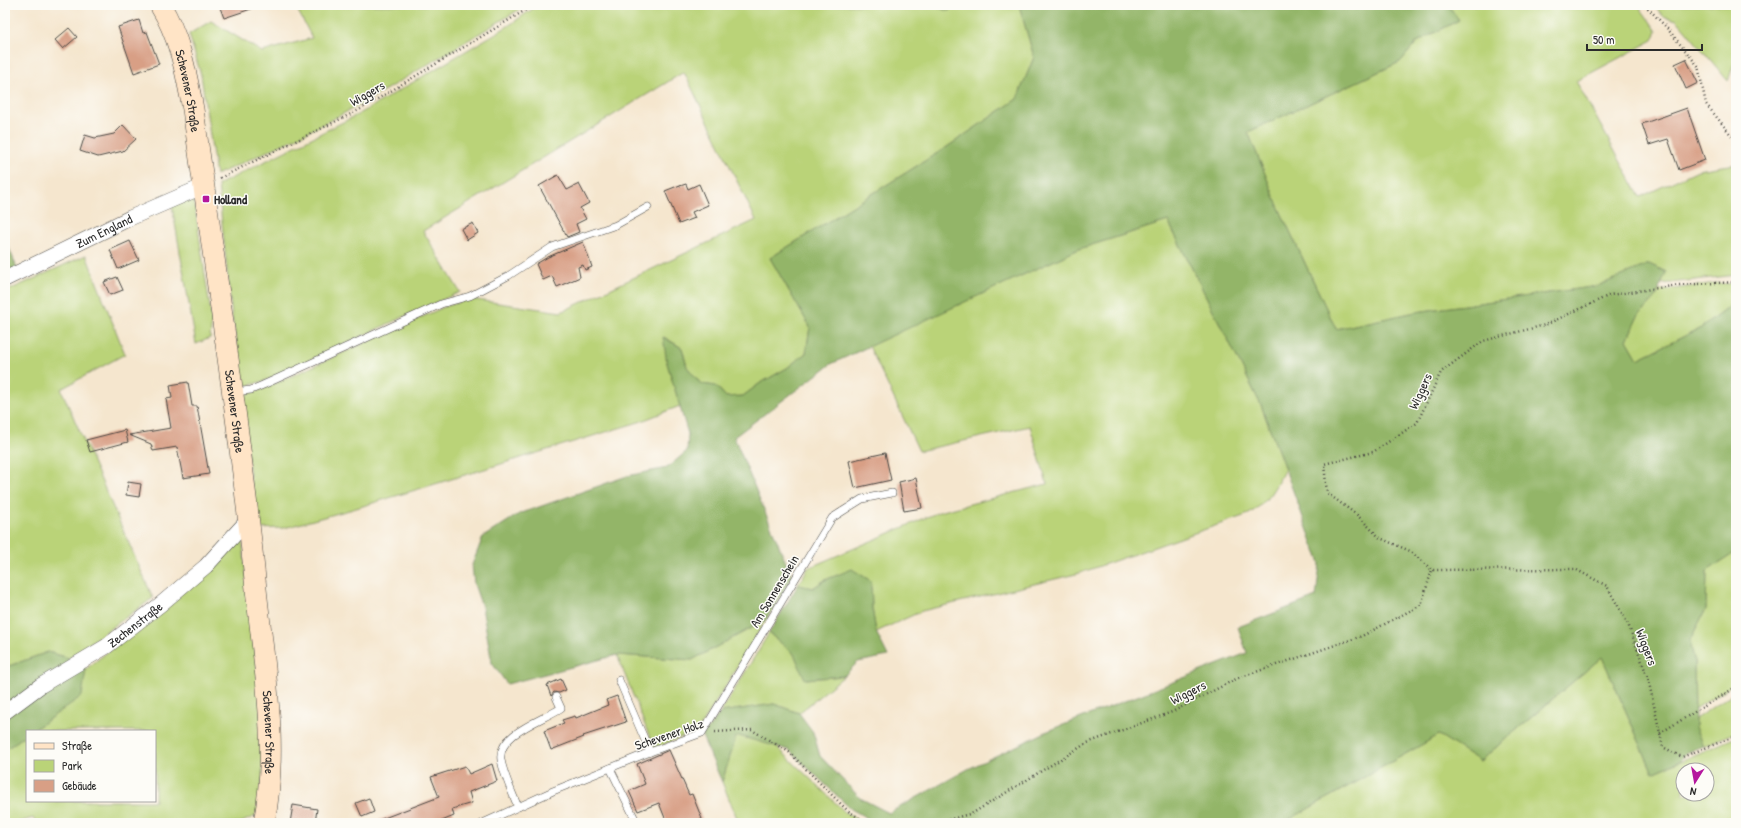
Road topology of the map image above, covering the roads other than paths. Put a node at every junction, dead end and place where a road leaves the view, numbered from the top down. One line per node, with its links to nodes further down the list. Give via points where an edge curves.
1 (160, 5): 2 (main road, Schevener Straße, via 168,17 178,43 186,73)
2 (204, 186): 4 (street, Zum England, via 130,218); 5 (main road, Schevener Straße)
3 (648, 207): 5 (lane, via 616,225 552,247 508,276 470,296 442,304 251,390)
4 (5, 279)
5 (232, 392): 7 (main road, Schevener Straße)
6 (892, 493): 11 (lane, Am Sonnenschein, via 862,499 832,518)
7 (249, 519): 10 (street, Zechenstraße, via 206,566 161,604 107,646 40,686); 15 (main road, Schevener Straße, via 270,719 270,777)
8 (619, 680): 12 (lane)
9 (556, 698): 14 (lane, via 561,708 516,732 504,743 500,758)
10 (5, 712)
11 (702, 733): 12 (lane, Schevener Holz)
12 (650, 752): 13 (lane, Schevener Holz)
13 (610, 768): 14 (lane, Schevener Holz); 17 (lane)
14 (518, 807): 16 (lane, Schevener Holz)
15 (264, 823)
16 (483, 823)
17 (637, 823)

